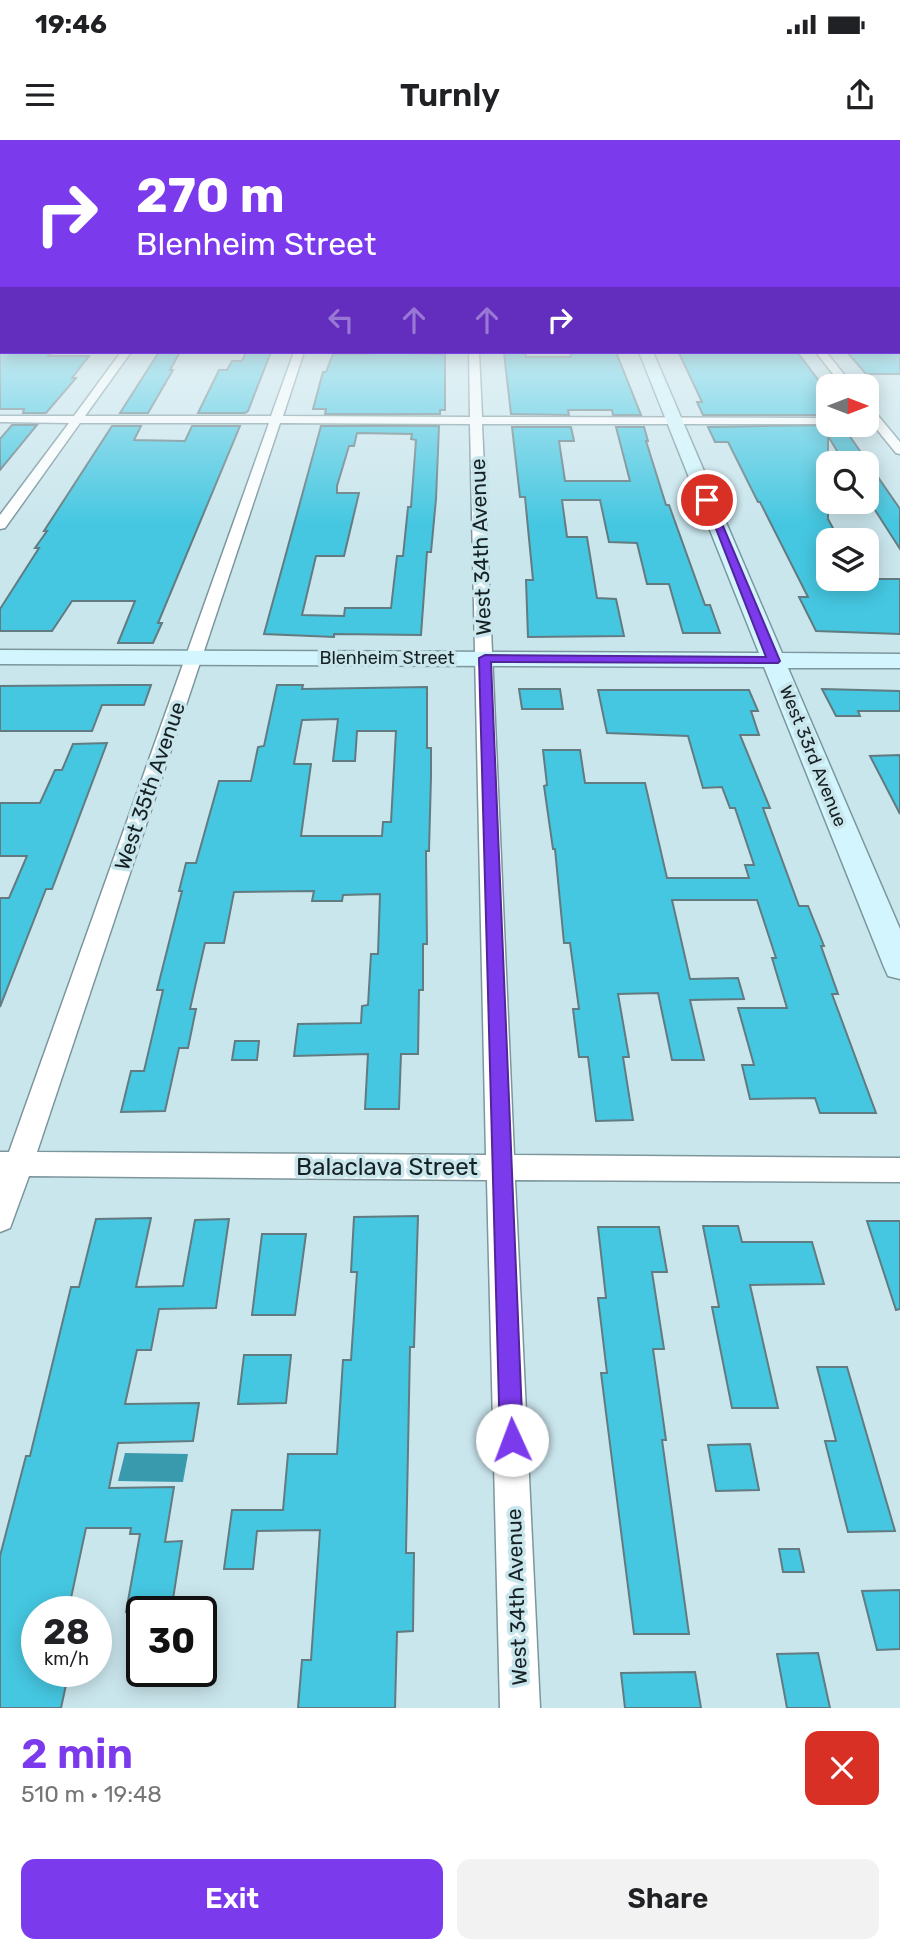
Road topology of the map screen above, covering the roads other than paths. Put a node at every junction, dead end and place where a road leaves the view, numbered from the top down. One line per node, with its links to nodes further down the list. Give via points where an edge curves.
1 (107, 378): 6 (street)
2 (290, 378): 7 (street, West 35th Avenue)
3 (475, 378): 8 (street, West 34th Avenue)
4 (657, 378): 9 (street, West 33rd Avenue)
5 (0, 419): 6 (street)
6 (77, 419): 7 (street); 15 (street)
7 (276, 420): 8 (street); 17 (street, West 35th Avenue)
8 (476, 420): 9 (street); 18 (street, West 34th Avenue)
9 (675, 420): 10 (street); 19 (street, West 33rd Avenue)
10 (816, 421)
11 (879, 421): 12 (street)
12 (892, 421)
13 (879, 429): 14 (street)
14 (900, 450)
15 (0, 525)
16 (0, 657): 17 (street, Blenheim Street)
17 (194, 657): 18 (street, Blenheim Street); 22 (street, West 35th Avenue)
18 (485, 658): 19 (street, Blenheim Street); 23 (street, West 34th Avenue)
19 (774, 661): 20 (street, Blenheim Street); 21 (street, West 33rd Avenue)
20 (900, 661)
21 (900, 967)
22 (9, 1165): 23 (street, Balaclava Street); 25 (street, West 35th Avenue)
23 (502, 1167): 24 (street, Balaclava Street); 26 (street, West 34th Avenue)
24 (900, 1170)
25 (0, 1219)
26 (520, 1708)

